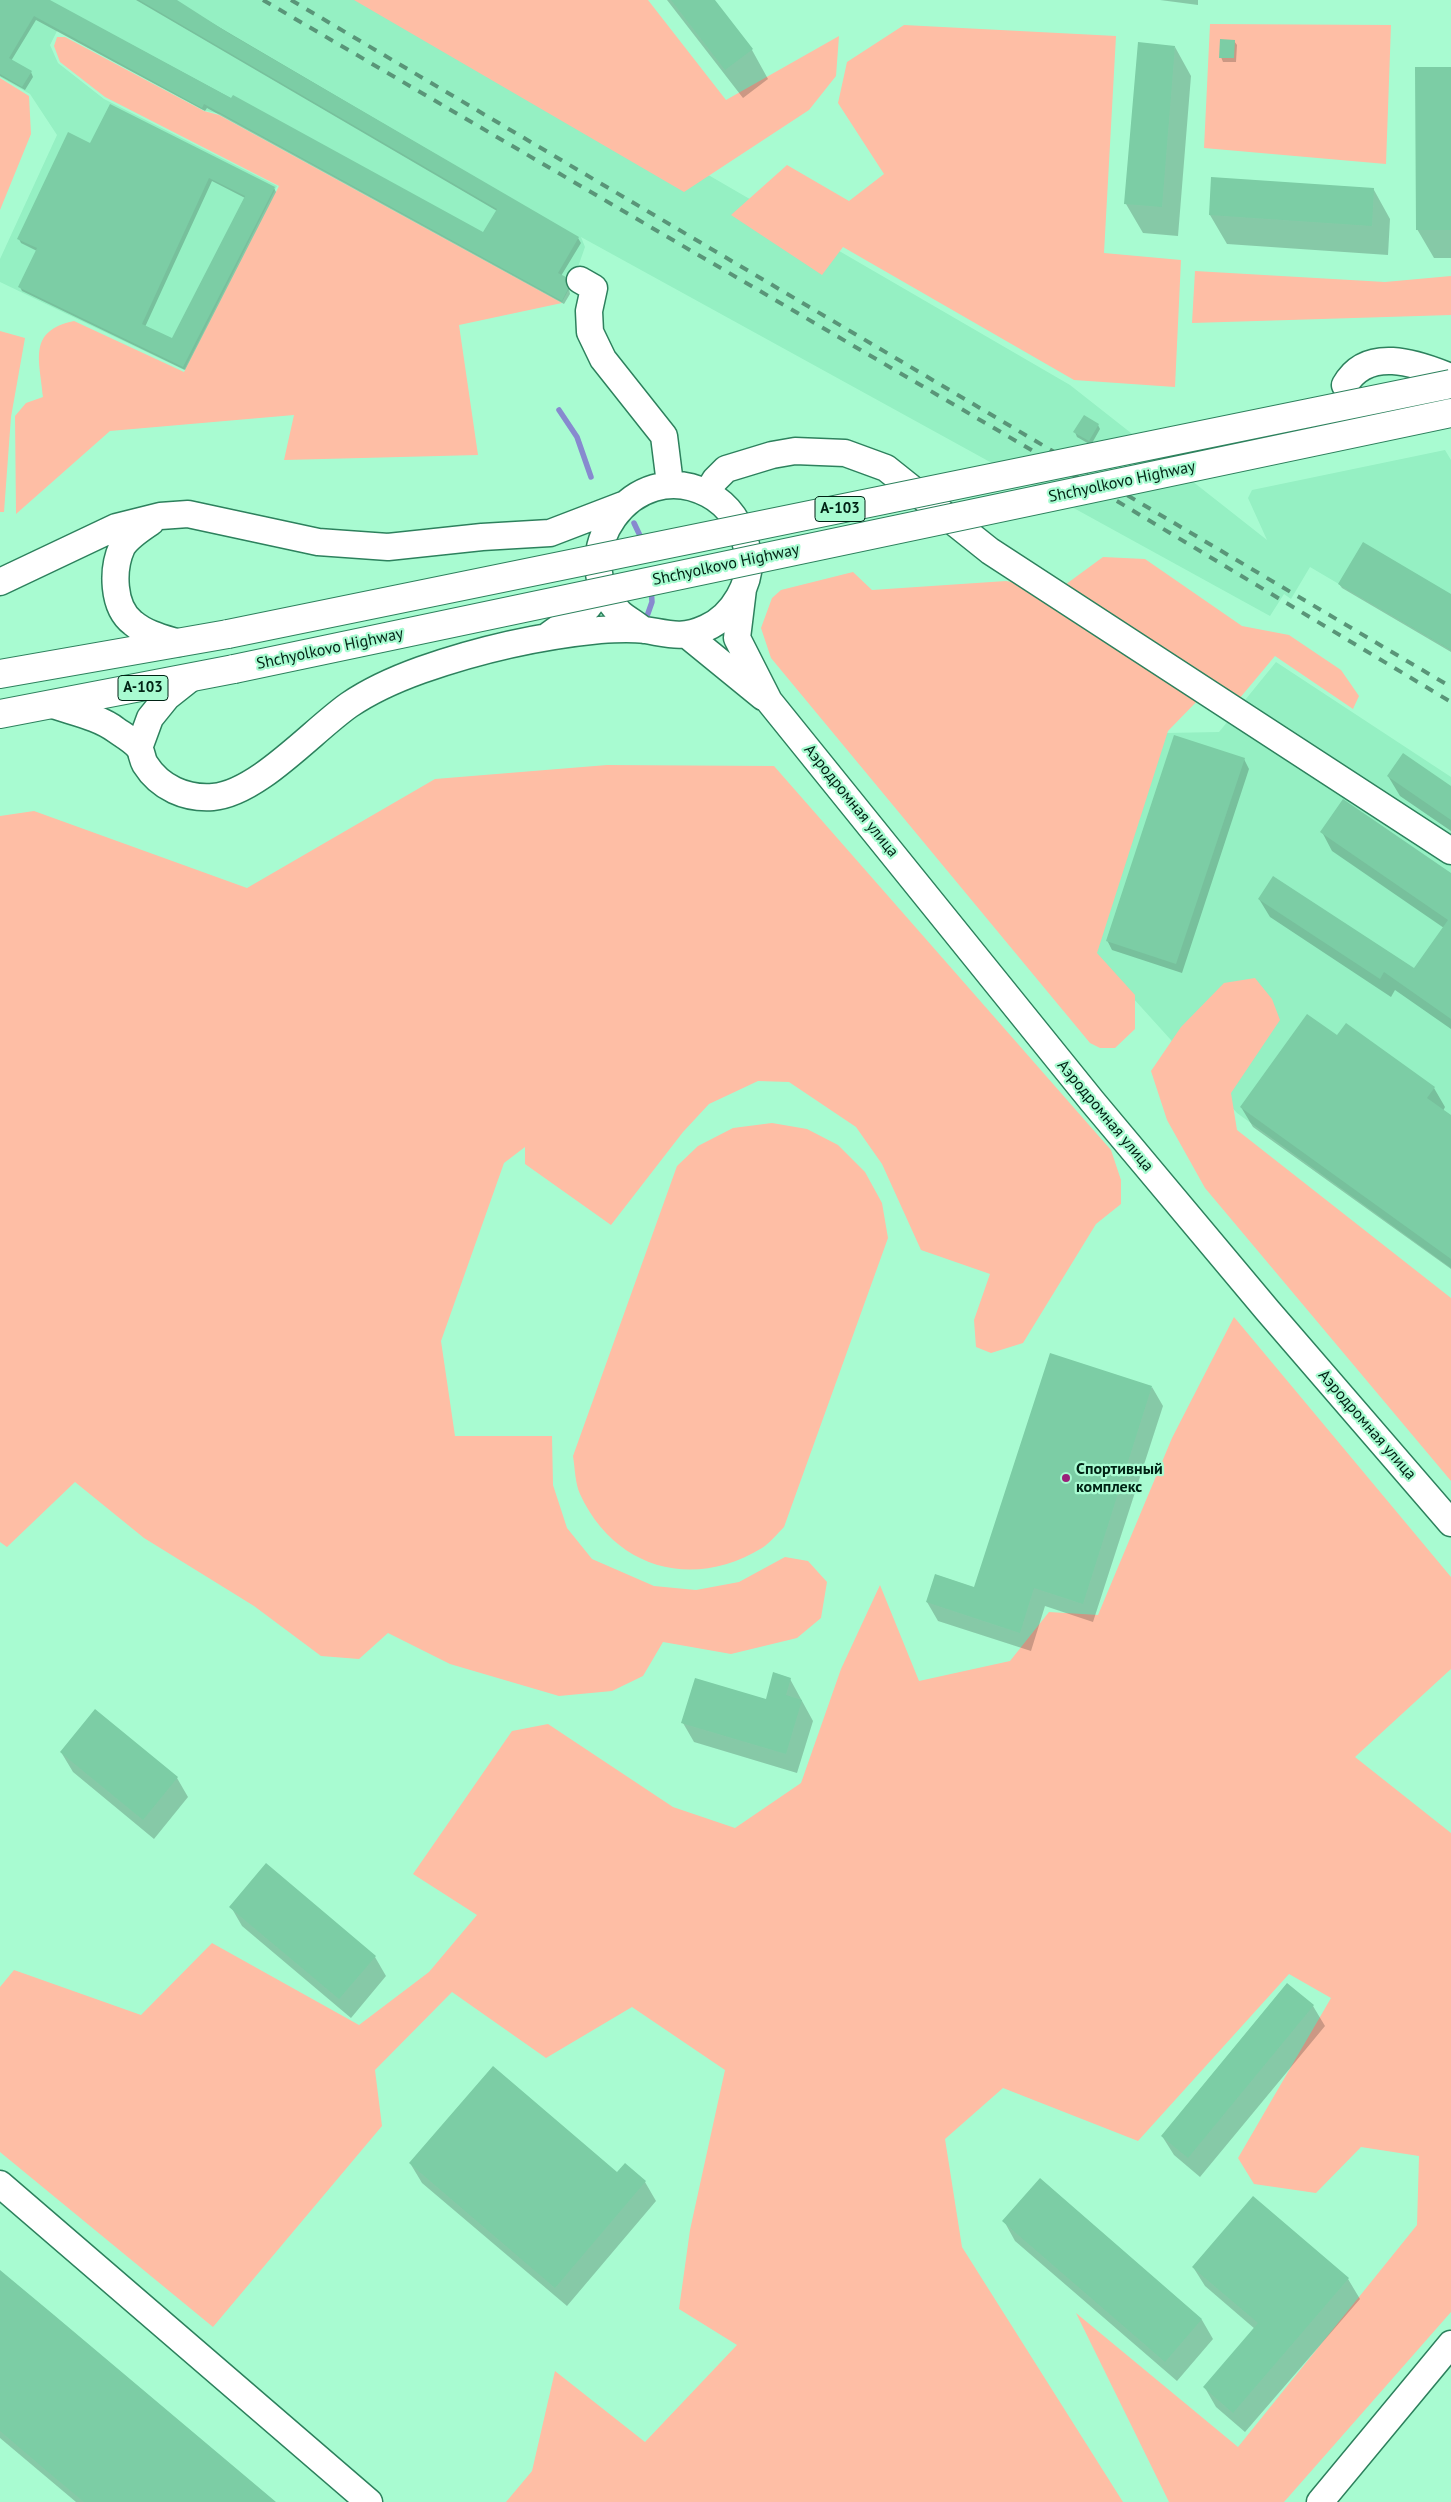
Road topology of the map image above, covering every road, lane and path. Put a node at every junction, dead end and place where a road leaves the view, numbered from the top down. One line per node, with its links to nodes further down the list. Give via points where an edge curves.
1 (580, 280): 6 (street, via 594,288 589,311 590,332 603,359 664,436)
2 (1450, 377): 3 (street, via 1416,365 1377,361 1362,367); 5 (street, via 1445,387); 18 (main road, Shchyolkovo Highway / А-103, bridge)
3 (1345, 385)
4 (1451, 413): 20 (main road, Shchyolkovo Highway / А-103, bridge)
5 (1451, 419)
6 (670, 484): 7 (street); 8 (street, via 648,490)
7 (708, 493): 14 (street, via 730,510 744,534 749,562); 25 (street, via 726,469 794,451 845,453 886,468 990,551)
8 (623, 505): 10 (street); 11 (street, via 605,528)
9 (160, 516): 10 (street, via 188,514 318,542 388,547); 12 (street, via 116,527); 18 (street, via 123,546 115,574 118,602 132,622 154,635)
10 (550, 533): 11 (street, via 577,542)
11 (598, 557): 13 (street)
12 (0, 582)
13 (602, 587): 15 (street, via 618,612); 17 (street, via 588,608)
14 (744, 589): 16 (street, via 728,613 709,627); 21 (street, via 737,638)
15 (643, 630): 16 (street, via 669,636); 17 (street, via 602,630)
16 (687, 635): 21 (street)
17 (547, 637): 24 (street, via 486,650 385,684 350,704 244,788 216,797 190,798 164,785 144,762)
18 (179, 643): 19 (main road, Shchyolkovo Highway / А-103)
19 (0, 674)
20 (191, 678): 22 (main road, Shchyolkovo Highway / А-103); 24 (street, via 167,697 150,718)
21 (769, 701): 26 (street, Аэродромная улица, via 1092,1100 1268,1311)
22 (52, 705): 23 (main road, Shchyolkovo Highway / А-103); 24 (street, via 114,728)
23 (0, 714)
24 (139, 748)
25 (1451, 851)
26 (1451, 1522)
27 (0, 2184): 29 (street)
28 (1451, 2344): 30 (street)
29 (369, 2502)
30 (1320, 2502)

